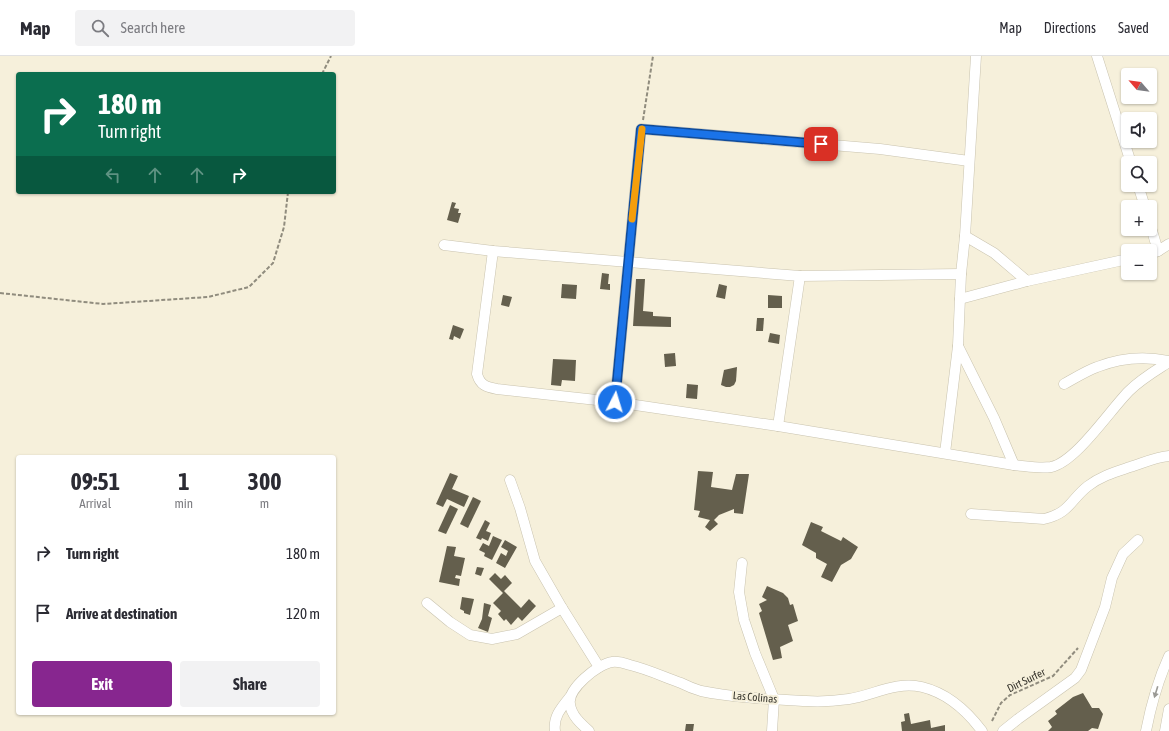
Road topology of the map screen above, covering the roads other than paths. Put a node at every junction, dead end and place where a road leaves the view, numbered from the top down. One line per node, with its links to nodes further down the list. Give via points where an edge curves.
1 (976, 56): 4 (street)
2 (1097, 56): 3 (street)
3 (1129, 156)
4 (969, 161): 5 (street); 11 (street, via 880,149 641,129)
5 (965, 236): 12 (street); 14 (street, via 994,253)
6 (1169, 244): 8 (street)
7 (444, 245): 9 (street)
8 (1157, 250)
9 (493, 251): 11 (street); 19 (street, via 477,374 479,381 483,385 497,389)
10 (1121, 261): 14 (street)
11 (628, 262): 13 (street); 19 (street)
12 (961, 274): 13 (street); 15 (street)
13 (800, 276): 20 (street)
14 (1027, 281): 15 (street)
15 (960, 299): 16 (street)
16 (958, 346): 21 (street); 23 (street)
17 (1169, 361): 18 (street, via 1154,358 1117,361 1097,367); 23 (street, via 1129,391 1066,461 1051,467)
18 (1064, 384)
19 (615, 402): 20 (street)
20 (778, 426): 21 (street)
21 (945, 453): 23 (street)
22 (1169, 456): 25 (street, via 1097,480 1070,506 1054,516 1044,518)
23 (1014, 465)
24 (510, 480): 29 (street, via 535,561)
25 (971, 514)
26 (1138, 540): 39 (street, via 1123,554 1112,578 1105,607 1081,670 1075,678)
27 (742, 563): 33 (street, via 739,592 744,620)
28 (427, 603): 29 (street, via 470,635 492,639 516,634)
29 (562, 608): 31 (street)
30 (1169, 656): 40 (street, one-way to 40, via 1156,689)
31 (599, 667): 32 (street, Las Colinas, via 576,686); 33 (street, Las Colinas, via 611,662 620,662 699,690 731,696)
32 (570, 697): 35 (street, Las Colinas, via 560,709 554,723); 36 (street, via 570,705 579,722)
33 (774, 699): 37 (street); 38 (street, Las Colinas, via 849,699 888,687 921,687 950,699)
34 (1169, 709): 41 (street)
35 (554, 731)
36 (589, 731)
37 (772, 731)
38 (982, 731)
39 (1003, 731)
40 (1146, 731)
41 (1165, 731)

